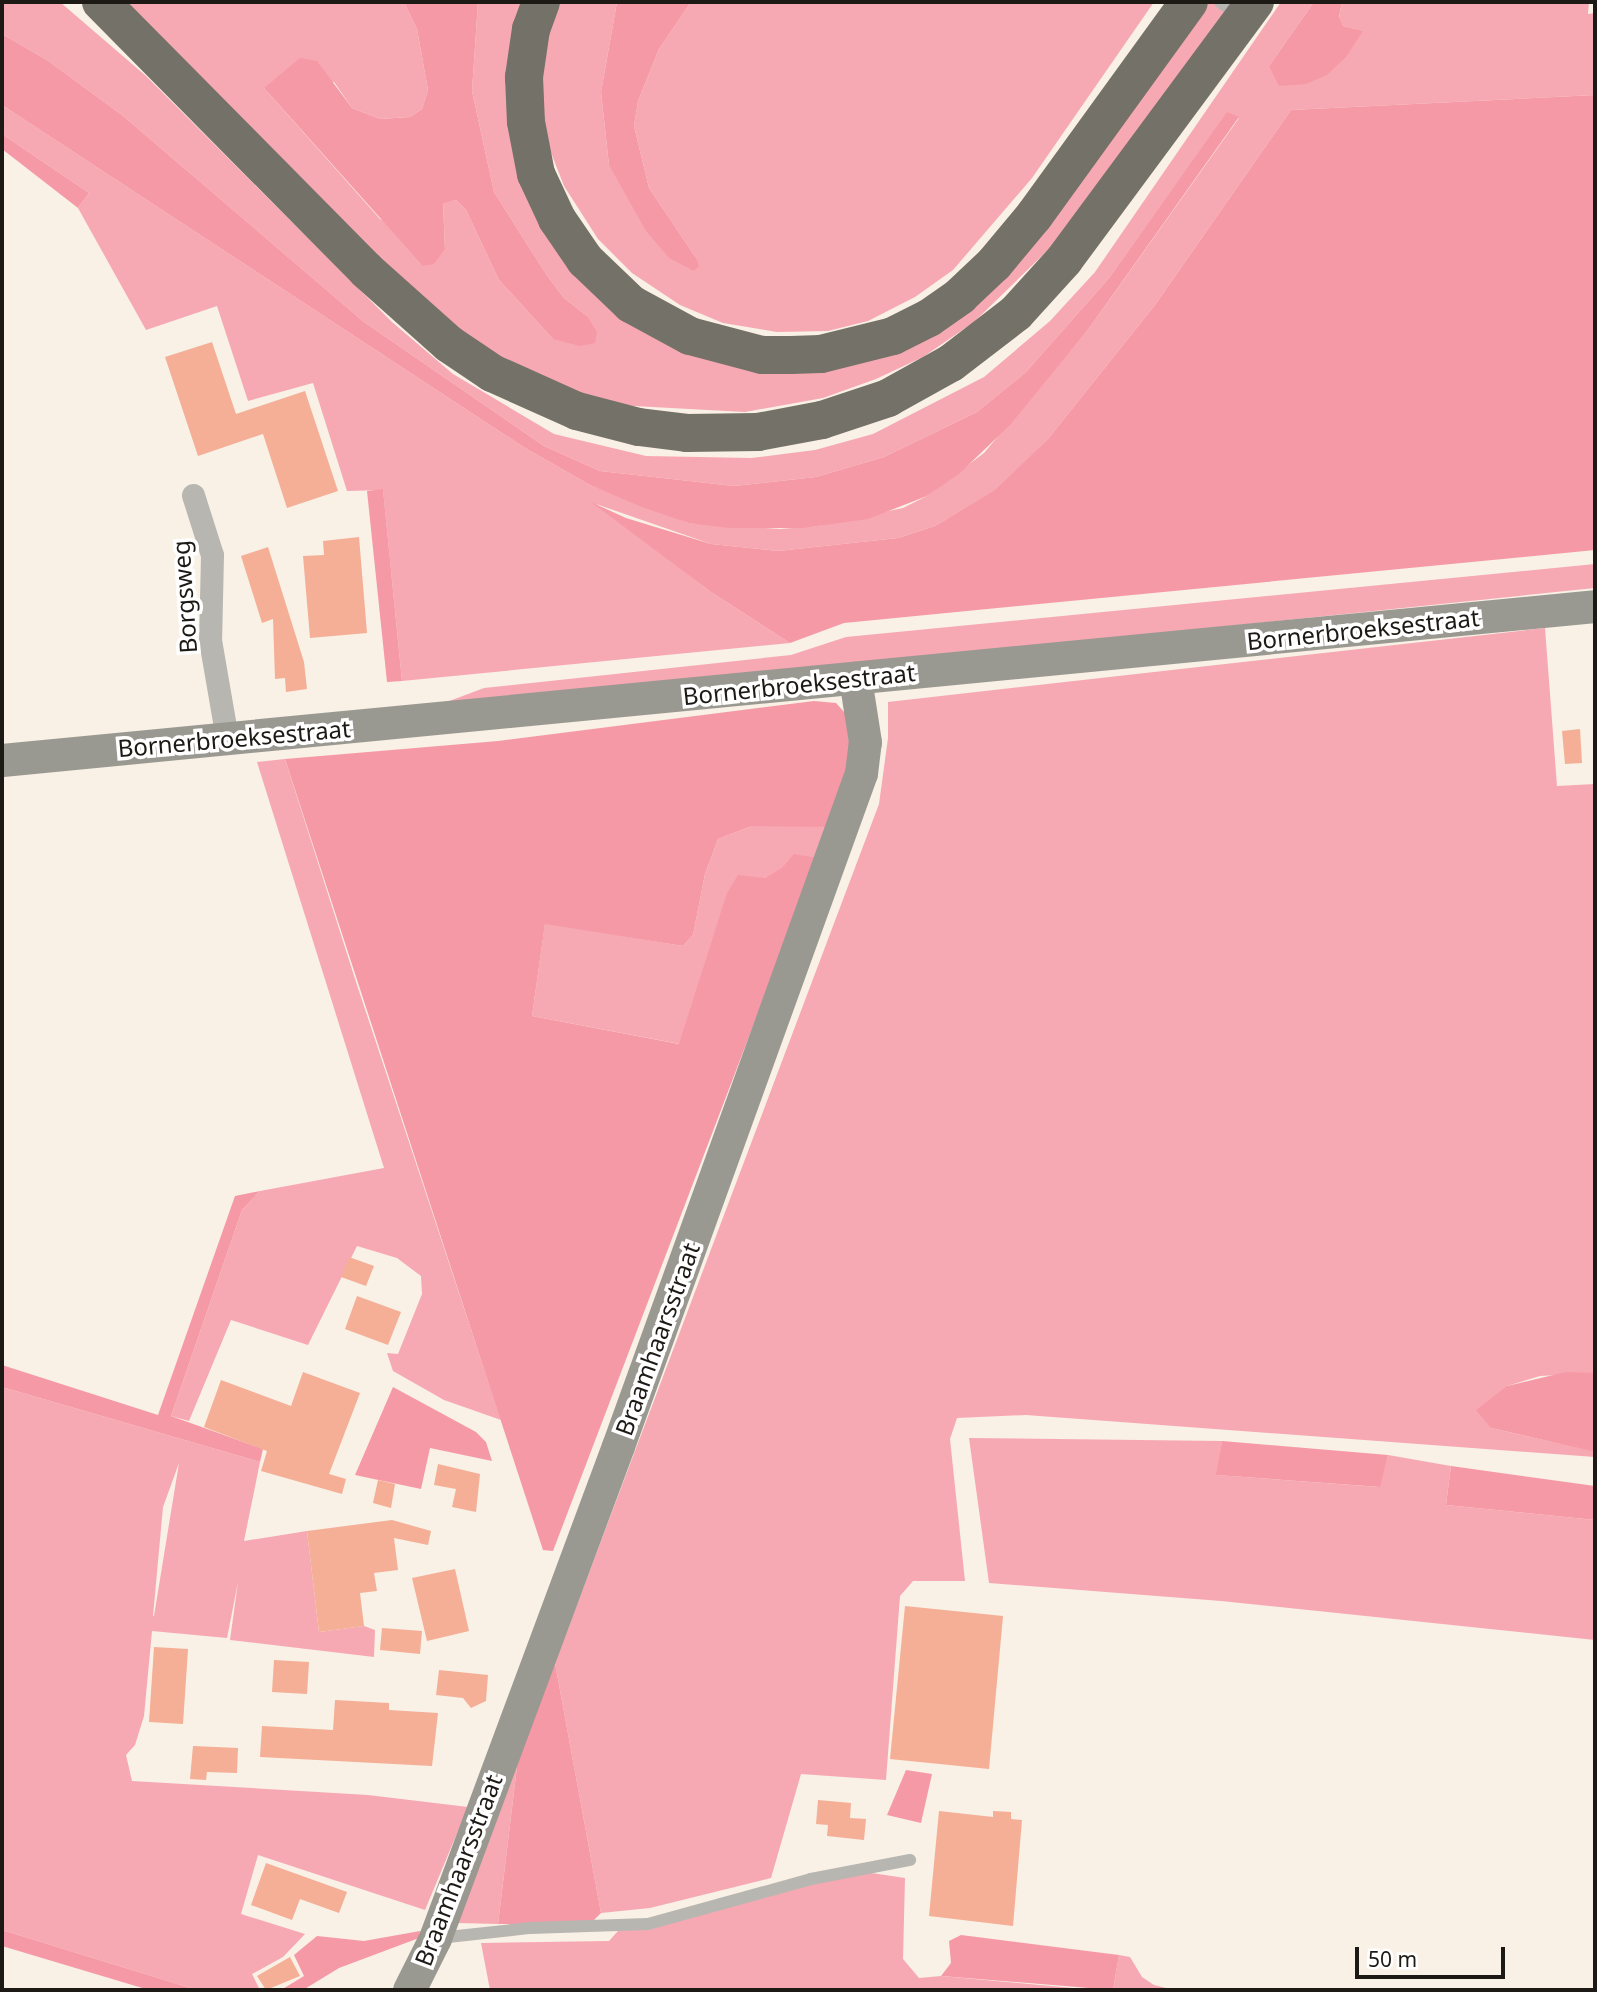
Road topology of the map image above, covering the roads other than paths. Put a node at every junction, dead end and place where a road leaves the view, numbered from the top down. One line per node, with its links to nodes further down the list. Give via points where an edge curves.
1 (101, 2): 4 (highway, via 366,270 449,345 492,373 577,411 639,427 687,433 758,432 822,420 888,398 951,363 1016,313 1064,260)
2 (541, 2): 3 (highway, via 531,29 524,77 526,122 536,174 557,219 585,260 631,304 690,336 762,355 791,355 834,351 893,336 960,296 1034,216)
3 (1189, 2)
4 (1239, 7)
5 (193, 495): 8 (street, Borgsweg, via 212,555 210,640)
6 (1595, 606): 7 (main road, Bornerbroeksestraat)
7 (855, 678): 8 (main road, Bornerbroeksestraat); 11 (main road, Braamhaarsstraat, via 865,742 861,773)
8 (227, 738): 9 (main road, Bornerbroeksestraat)
9 (2, 760)
10 (910, 1860): 11 (lane, via 811,1879 648,1924 530,1928)
11 (435, 1938): 12 (main road, Braamhaarsstraat)
12 (409, 1990)

